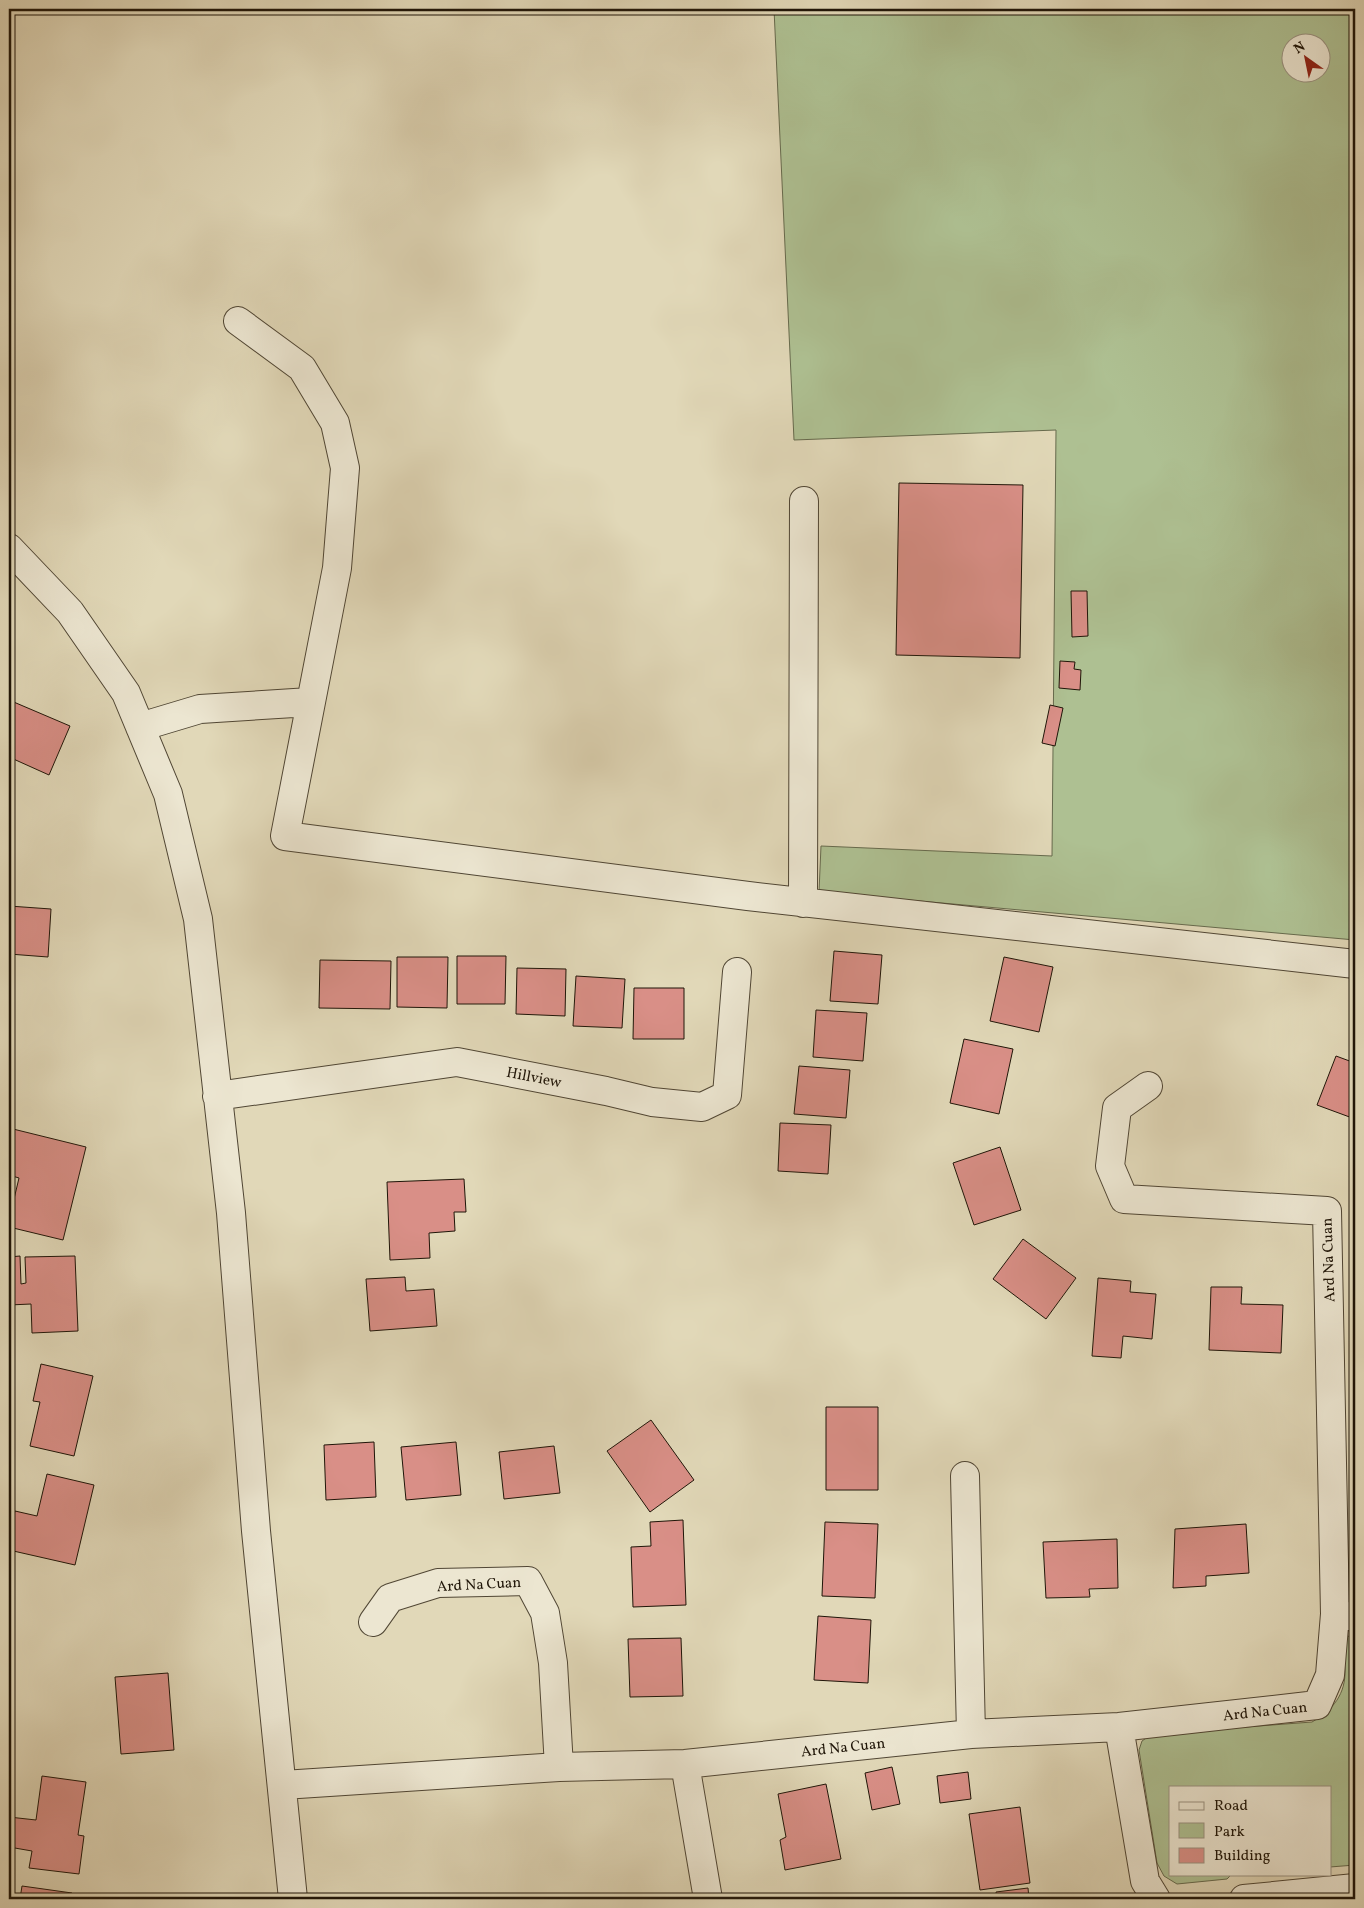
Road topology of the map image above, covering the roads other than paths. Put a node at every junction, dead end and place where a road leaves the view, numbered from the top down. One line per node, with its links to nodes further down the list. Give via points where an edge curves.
1 (238, 321): 4 (street, via 302,368 335,423 345,468 336,568)
2 (804, 501): 6 (street)
3 (9, 548): 5 (street, via 70,612 126,693)
4 (310, 702): 5 (street, via 200,709); 6 (street, via 284,836)
5 (140, 727): 10 (street, via 168,794 198,919)
6 (802, 903): 7 (street)
7 (1355, 964)
8 (737, 972): 10 (street, Hillview, via 727,1095 702,1107 652,1102 457,1062)
9 (1148, 1086): 12 (street, Ard Na Cuan, via 1117,1108 1110,1166 1124,1199 1327,1211)
10 (217, 1096): 18 (street, via 231,1213 256,1531)
11 (965, 1476): 15 (street)
12 (1345, 1615): 14 (street, Ard Na Cuan, via 1330,1675 1317,1705)
13 (373, 1622): 17 (street, Ard Na Cuan, via 390,1598 438,1583 528,1581 545,1613 553,1663)
14 (1119, 1727): 15 (street, Ard Na Cuan); 22 (street, via 1145,1881)
15 (971, 1734): 16 (street, Ard Na Cuan)
16 (685, 1764): 17 (street, Ard Na Cuan); 21 (street)
17 (559, 1767): 18 (street, Ard Na Cuan)
18 (283, 1785): 20 (street)
19 (1355, 1888): 23 (street)
20 (294, 1899)
21 (708, 1899)
22 (1156, 1899)
23 (1244, 1899)

